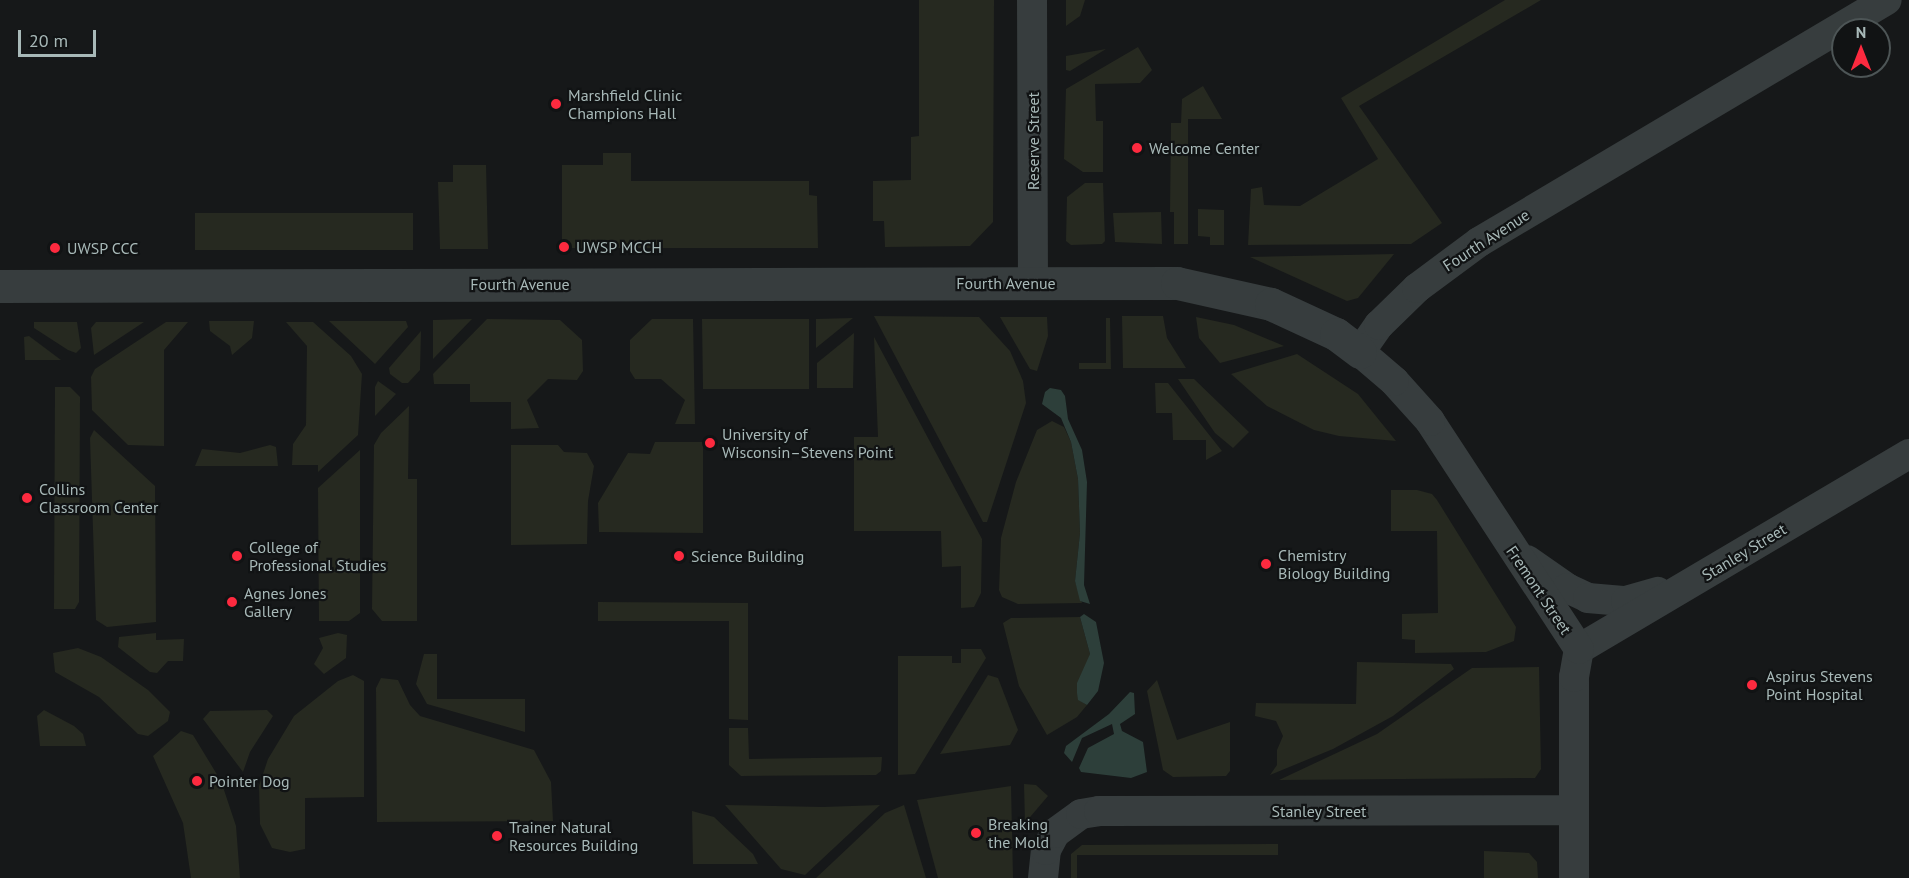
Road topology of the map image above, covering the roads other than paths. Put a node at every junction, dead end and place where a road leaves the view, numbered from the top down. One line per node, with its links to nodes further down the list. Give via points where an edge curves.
1 (1032, 0): 3 (street, Reserve Street)
2 (1886, 0): 5 (street, Fourth Avenue, via 1479,242 1417,288 1379,326)
3 (1033, 282): 4 (street, Fourth Avenue); 5 (street, Fourth Avenue, via 1177,283 1222,291 1302,316)
4 (0, 286)
5 (1360, 352): 7 (street, Fremont Street, via 1430,420)
6 (1909, 454): 8 (street, Stanley Street)
7 (1509, 545): 8 (street, via 1567,588 1588,598 1612,602 1645,597); 9 (street, Fremont Street)
8 (1707, 574): 9 (street, Stanley Street)
9 (1579, 649): 10 (street, Fremont Street, via 1574,677)
10 (1574, 810): 11 (street, Stanley Street, via 1099,812 1066,821 1046,850); 12 (street, Fremont Street)
11 (1043, 878)
12 (1574, 878)

